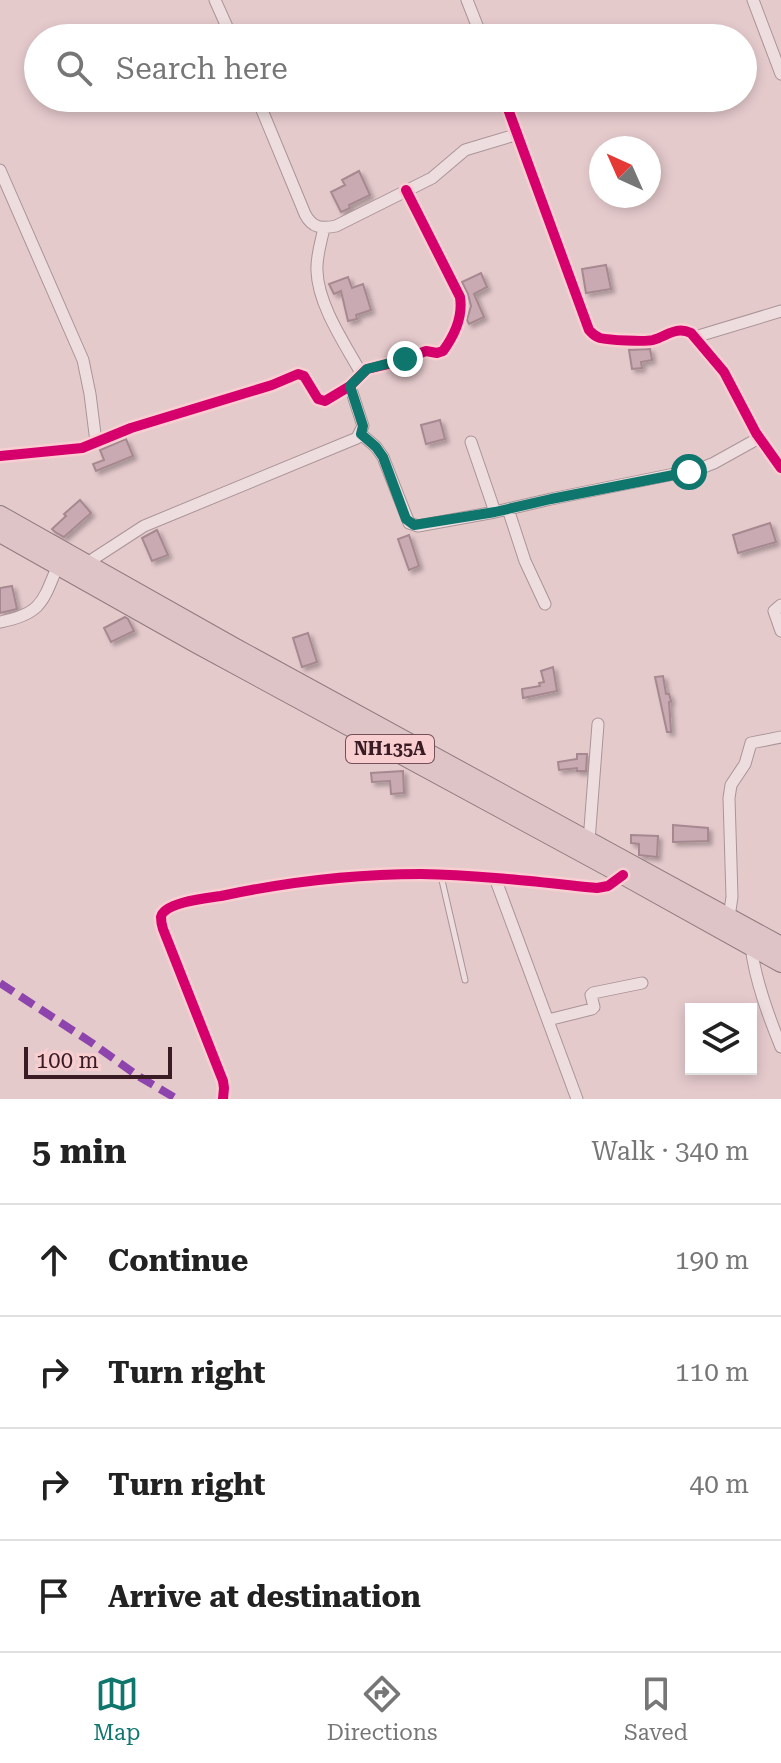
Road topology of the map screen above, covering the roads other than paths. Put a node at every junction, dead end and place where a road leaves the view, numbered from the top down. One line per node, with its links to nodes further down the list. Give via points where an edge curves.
1 (215, 0): 4 (street)
2 (467, 0): 5 (street)
3 (753, 0): 6 (street)
4 (226, 24)
5 (476, 24)
6 (781, 74)
7 (263, 112): 12 (street, via 305,214)
8 (509, 112): 9 (street)
9 (518, 134): 11 (street, via 465,150 432,178); 14 (street, via 589,330 601,338 647,341 682,330)
10 (0, 170): 19 (street, via 83,360)
11 (406, 190): 12 (street); 15 (street, via 456,289 461,309 456,330 443,351 426,351)
12 (324, 228): 15 (street, via 317,259 319,286)
13 (781, 311): 14 (street)
14 (695, 337): 18 (street, via 724,372)
15 (361, 373): 16 (street)
16 (350, 386): 17 (street); 19 (street, via 322,401 298,374)
17 (361, 434): 24 (street, via 383,457 409,523 418,526); 27 (street, via 144,526)
18 (759, 438): 22 (street); 23 (street, via 699,469)
19 (96, 442): 21 (street, via 67,451)
20 (471, 442): 24 (street)
21 (0, 456)
22 (781, 468)
23 (508, 509): 24 (street); 29 (street)
24 (495, 512)
25 (0, 515): 27 (highway, NH135A)
26 (0, 533): 28 (highway, NH135A)
27 (87, 563): 35 (highway, NH135A)
28 (58, 565): 31 (street, via 37,606 21,618); 37 (highway, NH135A)
29 (545, 604)
30 (781, 605): 32 (street, via 774,611)
31 (0, 622)
32 (781, 631)
33 (598, 724): 35 (street)
34 (781, 737): 39 (street, via 751,743 731,785)
35 (589, 841): 39 (highway, NH135A)
36 (441, 875): 38 (street); 43 (lane); 47 (street, via 278,884 174,905 162,914 163,929 223,1081)
37 (623, 875): 38 (street, via 597,888); 40 (highway, NH135A)
38 (495, 878): 45 (street)
39 (729, 917): 41 (highway, NH135A)
40 (751, 946): 42 (highway, NH135A); 46 (street)
41 (781, 946)
42 (781, 963)
43 (465, 980)
44 (642, 983): 45 (street, via 593,993 592,1009)
45 (548, 1020): 48 (street)
46 (781, 1047)
47 (223, 1099)
48 (577, 1099)

